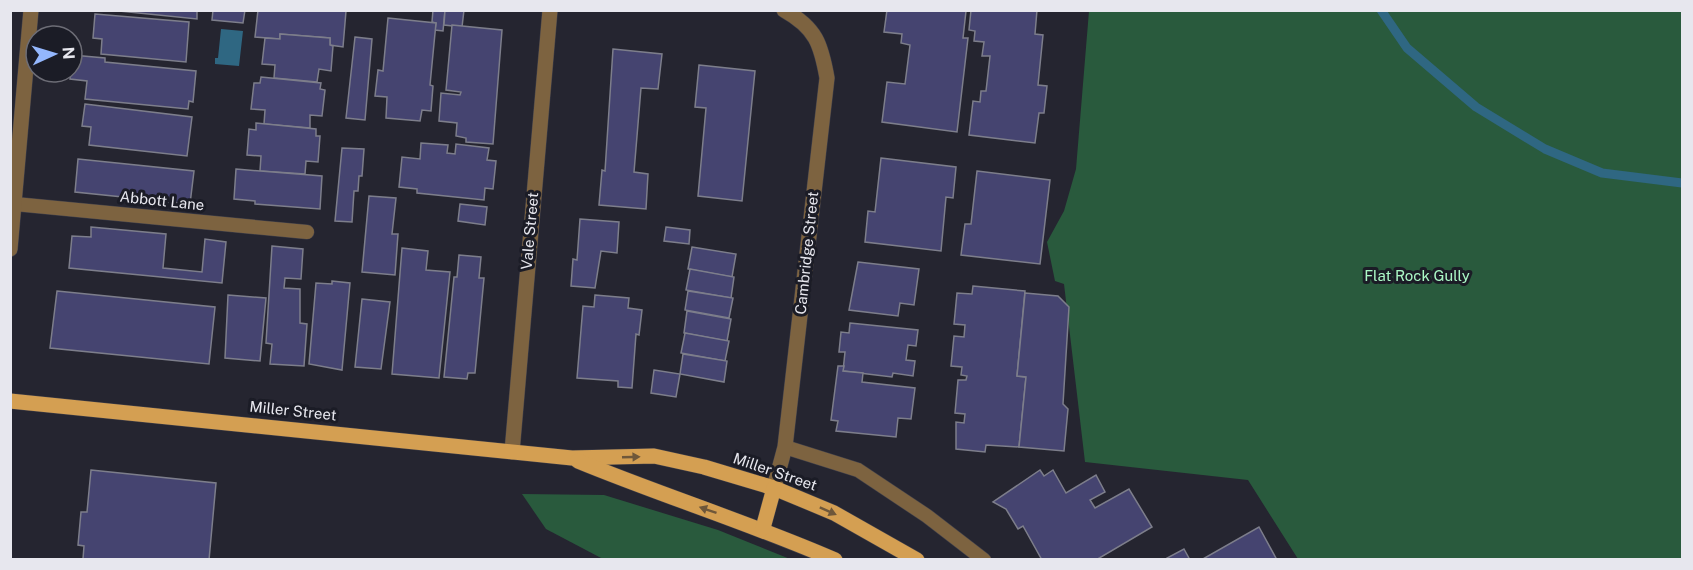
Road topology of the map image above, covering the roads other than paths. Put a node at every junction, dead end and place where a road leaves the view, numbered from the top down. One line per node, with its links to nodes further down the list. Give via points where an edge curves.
1 (31, 10): 4 (street)
2 (550, 10): 10 (street, Vale Street)
3 (784, 10): 9 (street, Cambridge Street, via 804,21 821,47 827,78)
4 (13, 184): 5 (street)
5 (15, 204): 6 (lane, Abbott Lane); 7 (street)
6 (307, 232)
7 (10, 249)
8 (10, 400): 10 (main road, Miller Street)
9 (785, 447): 12 (street, Cambridge Street); 16 (lane, via 858,470)
10 (512, 452): 11 (main road, Miller Street)
11 (572, 458): 12 (main road, Miller Street, one-way to 12, via 654,456); 13 (main road, Miller Street, one-way to 11, via 647,489)
12 (774, 488): 13 (main road); 15 (main road, Miller Street, one-way to 15, via 834,513)
13 (763, 528): 14 (main road, Miller Street)
14 (835, 560)
15 (917, 560)
16 (984, 560)

